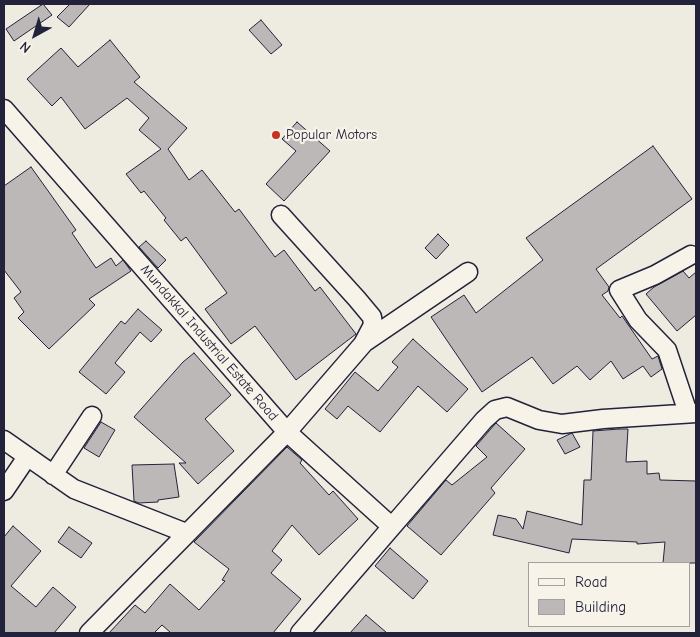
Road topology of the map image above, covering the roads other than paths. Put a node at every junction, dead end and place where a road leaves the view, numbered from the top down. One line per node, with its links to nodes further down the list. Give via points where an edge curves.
1 (4, 109): 8 (street, Mundakkal Industrial Estate Road)
2 (281, 215): 5 (street, via 372,318 374,325)
3 (691, 256): 6 (street, via 619,290 638,320 668,350)
4 (468, 272): 5 (street)
5 (363, 344): 8 (street)
6 (692, 413): 13 (street, via 562,424 539,420 507,407 495,410)
7 (92, 416): 11 (street)
8 (287, 432): 13 (street); 14 (street, Mundakkal Industrial Estate Road)
9 (4, 440): 10 (street)
10 (27, 457): 11 (street); 12 (street)
11 (53, 475): 14 (street, via 74,489)
12 (4, 491)
13 (391, 526): 16 (street)
14 (186, 533): 15 (street, Mundakkal Industrial Estate Road)
15 (89, 633)
16 (300, 633)

